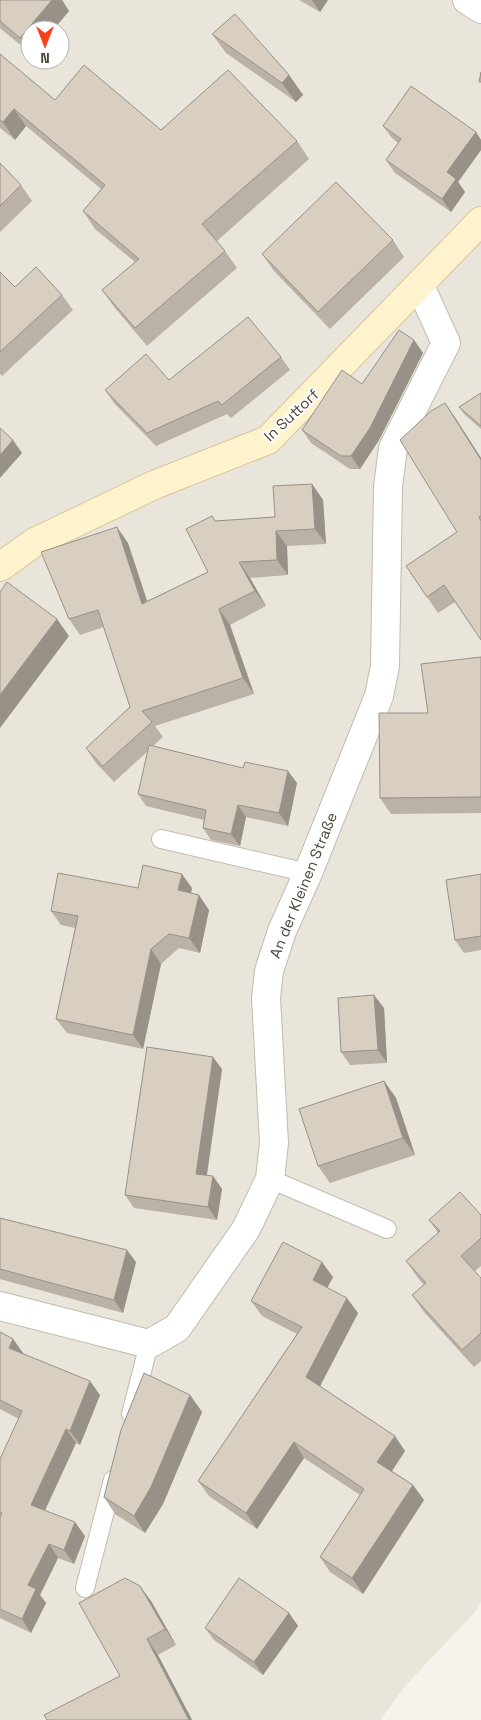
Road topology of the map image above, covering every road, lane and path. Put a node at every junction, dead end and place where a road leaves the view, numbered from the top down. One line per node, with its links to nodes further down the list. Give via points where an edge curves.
1 (467, 0): 2 (street)
2 (481, 9)
3 (477, 234): 4 (main road, In Suttorf)
4 (420, 286): 5 (main road, In Suttorf, via 268,440 137,493 35,542); 7 (street, An der Kleinen Straße, via 446,343 393,448 388,487 385,666 379,696)
5 (0, 567)
6 (161, 839): 7 (lane)
7 (308, 873): 8 (street, An der Kleinen Straße, via 269,971 266,998 274,1142)
8 (270, 1178): 9 (lane); 11 (street, An der Kleinen Straße, via 246,1229 177,1328)
9 (387, 1229)
10 (0, 1306): 11 (street)
11 (149, 1344): 12 (lane)
12 (127, 1429)
13 (117, 1466): 14 (lane)
14 (86, 1588)

